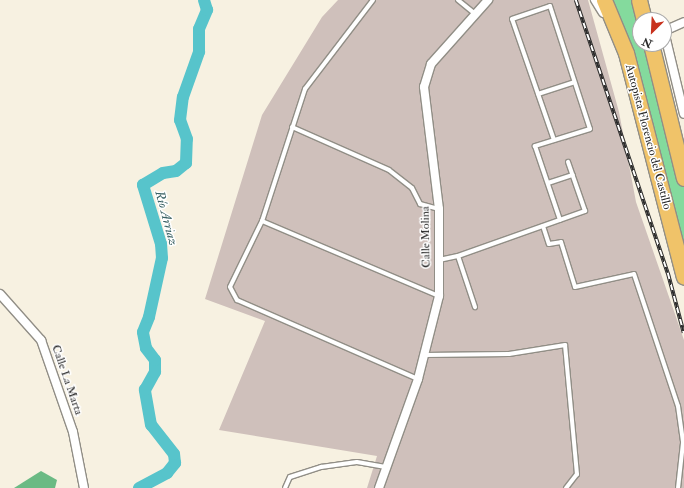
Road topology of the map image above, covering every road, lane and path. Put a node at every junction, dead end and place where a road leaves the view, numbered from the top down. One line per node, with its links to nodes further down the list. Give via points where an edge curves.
1 (373, 0): 18 (lane, via 305,89)
2 (458, 0): 8 (lane)
3 (488, 0): 8 (street, Calle Molina)
4 (595, 0): 11 (street)
5 (604, 0): 11 (highway, Autopista Florencio del Castillo)
6 (639, 0): 7 (highway)
7 (642, 12)
8 (475, 14): 24 (street, Calle Molina, via 431,64 424,87)
9 (684, 22): 10 (street)
10 (672, 27)
11 (620, 40): 30 (highway, Autopista Florencio del Castillo, via 626,54)
12 (653, 52): 22 (highway, Autopista Florencio del Castillo)
13 (670, 52): 15 (street)
14 (574, 82): 16 (lane); 16 (lane, via 550,6 512,19); 19 (lane, via 590,129)
15 (681, 90): 17 (street)
16 (538, 94): 19 (lane)
17 (684, 114)
18 (292, 127): 24 (lane, via 389,170 412,188 420,204); 26 (lane)
19 (554, 140): 23 (lane, via 535,146)
20 (568, 162): 21 (lane)
21 (573, 174): 23 (lane); 25 (lane, via 585,211)
22 (684, 178)
23 (548, 183): 25 (lane)
24 (439, 209): 29 (street, Calle Molina)
25 (560, 220): 27 (lane)
26 (262, 221): 32 (lane); 35 (lane, via 230,287 237,300)
27 (543, 226): 28 (lane); 37 (lane, via 549,244 561,242 575,287 634,274 678,406 683,443)
28 (458, 256): 29 (lane); 33 (lane)
29 (439, 260): 32 (street, Calle Molina)
30 (684, 277)
31 (0, 294): 38 (street, Calle La Marta, via 41,340 73,432)
32 (439, 296): 34 (street, Calle Molina)
33 (475, 307)
34 (424, 355): 35 (street, Calle Molina); 41 (lane, via 509,354 565,345 577,474)
35 (418, 379): 36 (street, Calle Molina)
36 (386, 467): 39 (lane, via 357,462 321,467 290,477); 40 (street, Calle Molina)
37 (678, 486): 42 (lane)
38 (84, 488)
39 (285, 488)
40 (379, 488)
41 (566, 488)
42 (674, 488)

